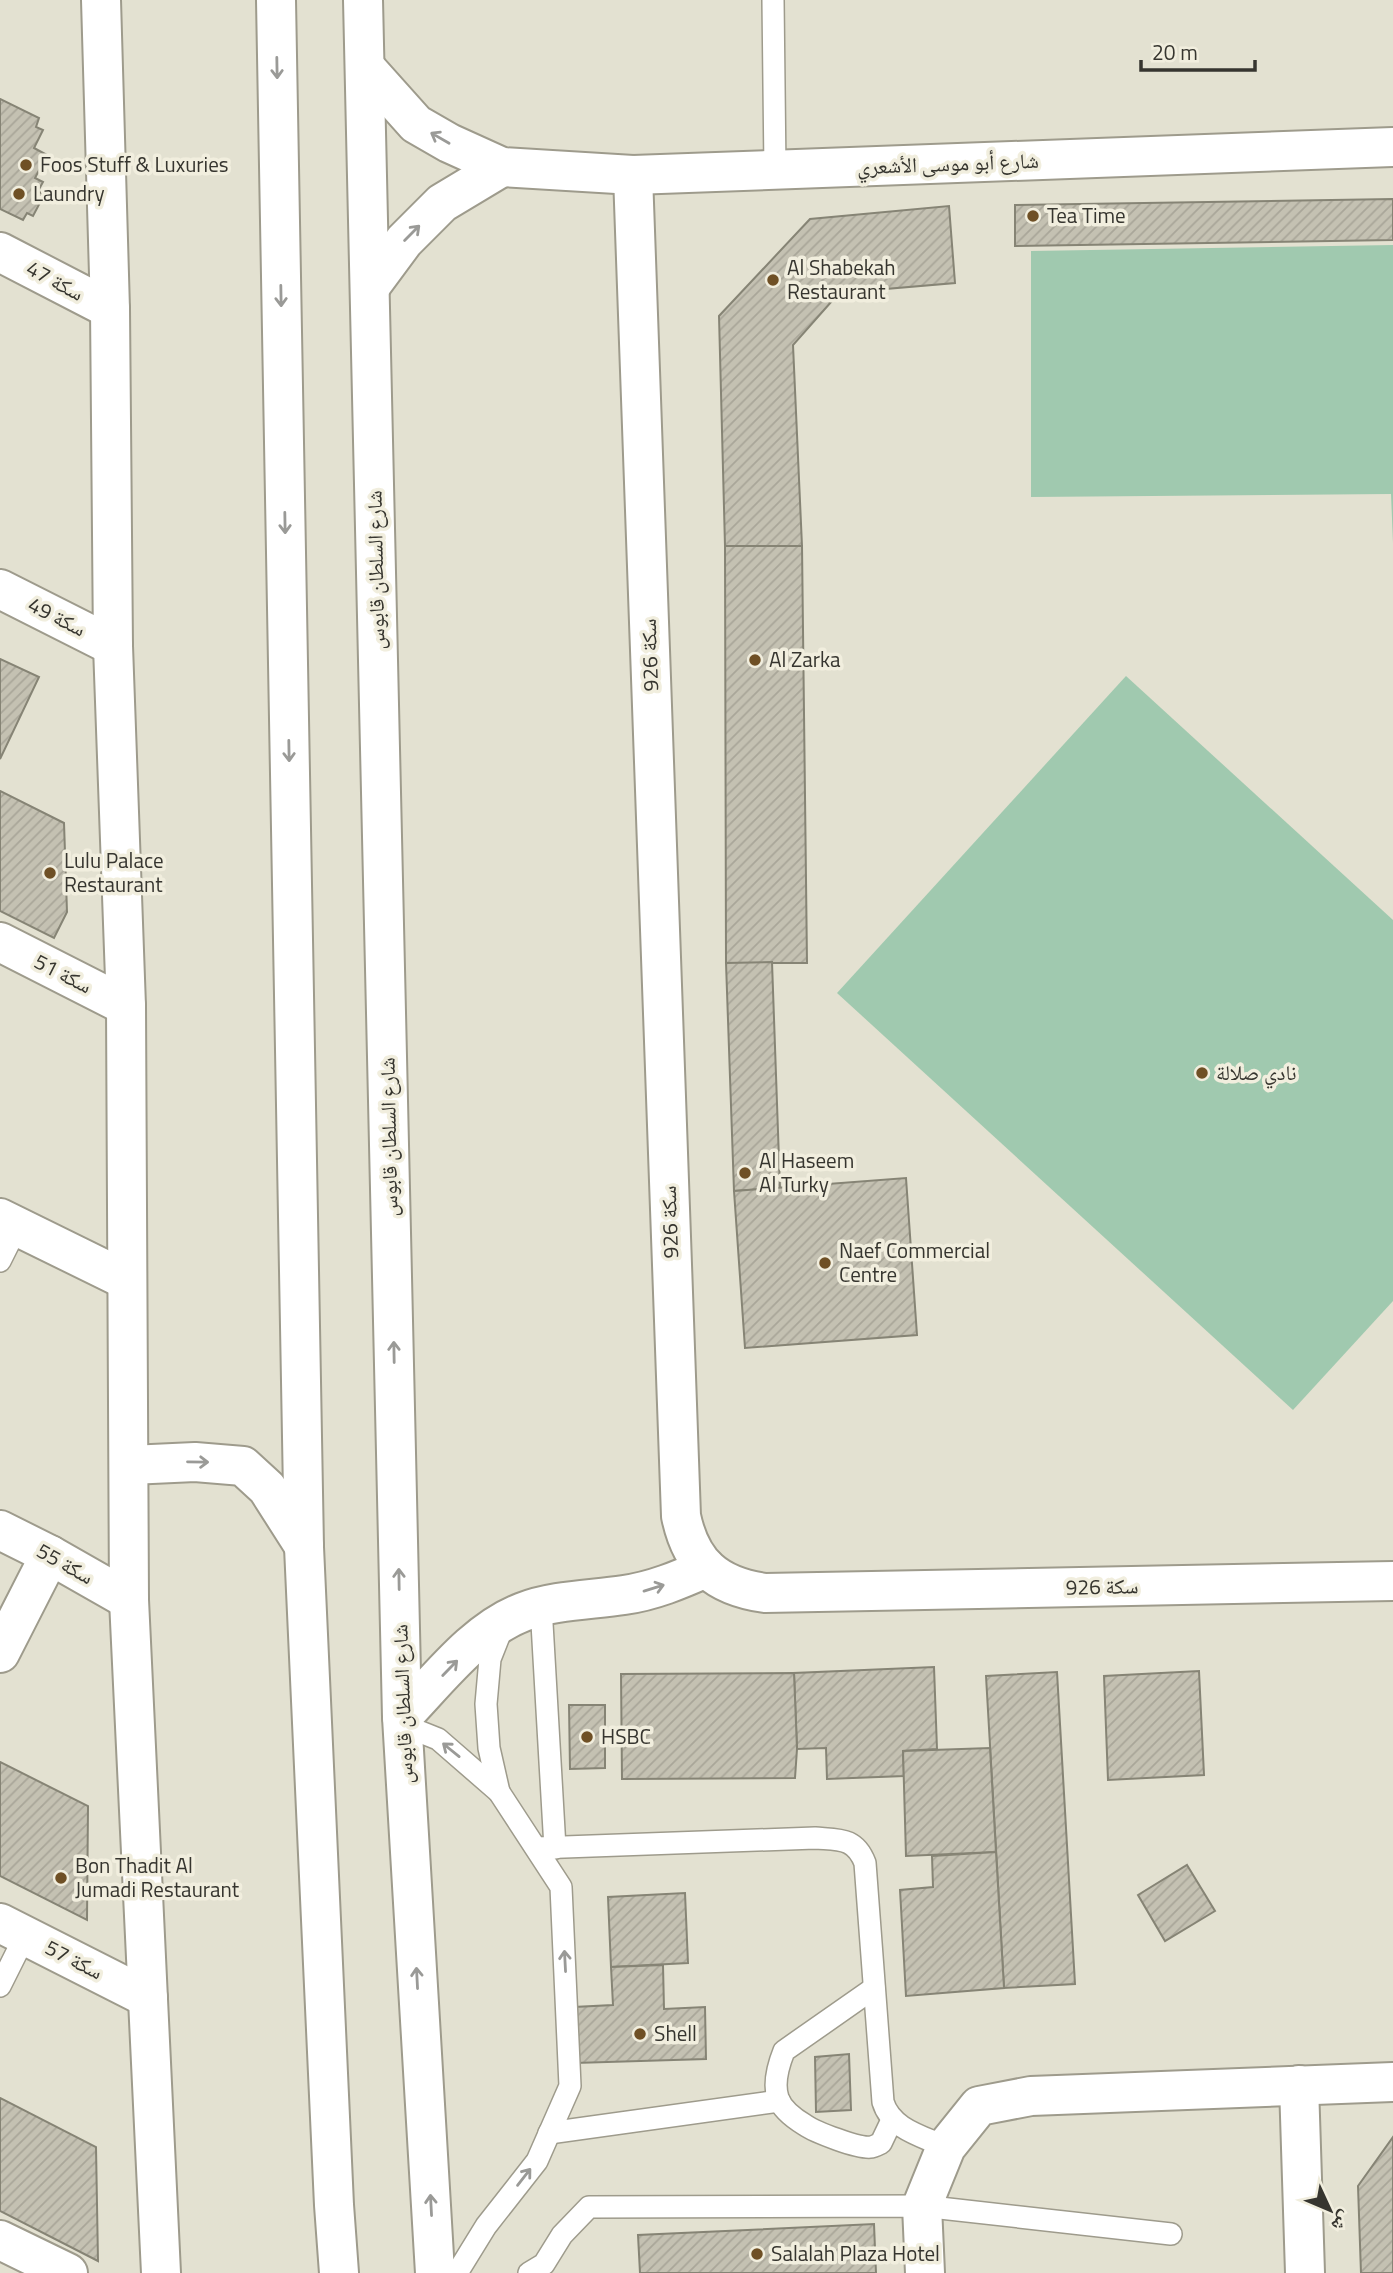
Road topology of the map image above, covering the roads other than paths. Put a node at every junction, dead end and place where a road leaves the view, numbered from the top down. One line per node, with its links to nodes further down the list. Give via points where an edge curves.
1 (100, 0): 12 (main road)
2 (276, 0): 22 (main road, one-way to 22)
3 (363, 0): 5 (main road, شارع السلطان قابوس)
4 (773, 0): 8 (lane)
5 (365, 67): 7 (main road, شارع أبو موسى الأشعري, one-way to 5, via 416,124); 11 (main road, شارع السلطان قابوس)
6 (1393, 147): 8 (main road, شارع أبو موسى الأشعري)
7 (502, 167): 9 (main road, شارع أبو موسى الأشعري); 11 (main road, one-way to 7, via 404,241 442,203)
8 (775, 170): 9 (main road, شارع أبو موسى الأشعري)
9 (633, 175): 24 (main road, سكة 926, via 681,1516 693,1553)
10 (0, 252): 12 (main road, سكة 47)
11 (370, 287): 30 (main road, شارع السلطان قابوس, one-way to 11)
12 (110, 309): 14 (main road)
13 (0, 589): 14 (main road, سكة 49)
14 (113, 646): 16 (main road)
15 (0, 942): 16 (main road, سكة 51)
16 (126, 1006): 19 (main road)
17 (8, 1223): 18 (lane); 19 (main road)
18 (0, 1261)
19 (126, 1280): 20 (main road)
20 (130, 1465): 22 (main road, one-way to 22, via 195,1462 243,1466 267,1489); 26 (main road)
21 (0, 1530): 23 (main road, سكة 55)
22 (304, 1546): 49 (main road)
23 (50, 1555): 26 (main road, سكة 55); 29 (main road)
24 (706, 1568): 25 (main road, سكة 926, via 743,1590 765,1593); 27 (main road, one-way to 24, via 627,1595)
25 (1393, 1581)
26 (129, 1600): 36 (main road)
27 (541, 1606): 28 (main road); 32 (lane)
28 (505, 1620): 30 (main road, one-way to 28, via 477,1640); 31 (lane, via 490,1659 486,1704)
29 (0, 1653)
30 (402, 1721): 31 (lane, one-way to 30, via 438,1739); 50 (main road, شارع السلطان قابوس, one-way to 30)
31 (499, 1792): 32 (lane)
32 (546, 1848): 35 (lane, via 845,1840 860,1850 865,1863); 41 (lane, one-way to 32, via 570,2086 561,1887)
33 (12, 1930): 34 (lane); 36 (main road, سكة 57)
34 (0, 1986)
35 (874, 1988): 39 (lane, via 784,2051 776,2084); 40 (lane, via 883,2102)
36 (148, 1998): 48 (main road)
37 (1393, 2082): 38 (main road)
38 (1299, 2085): 42 (main road, via 1031,2096 979,2106); 53 (main road)
39 (779, 2101): 40 (lane, via 807,2127 862,2147 881,2143); 41 (lane)
40 (892, 2120): 42 (lane)
41 (549, 2133): 51 (lane, one-way to 41, via 486,2226 537,2161)
42 (946, 2147): 43 (main road)
43 (922, 2206): 44 (lane); 46 (lane, via 589,2207); 52 (main road)
44 (1171, 2234)
45 (0, 2239): 47 (main road)
46 (537, 2269)
47 (61, 2271)
48 (162, 2273)
49 (339, 2273)
50 (435, 2273)
51 (457, 2273)
52 (925, 2273)
53 (1305, 2273)

